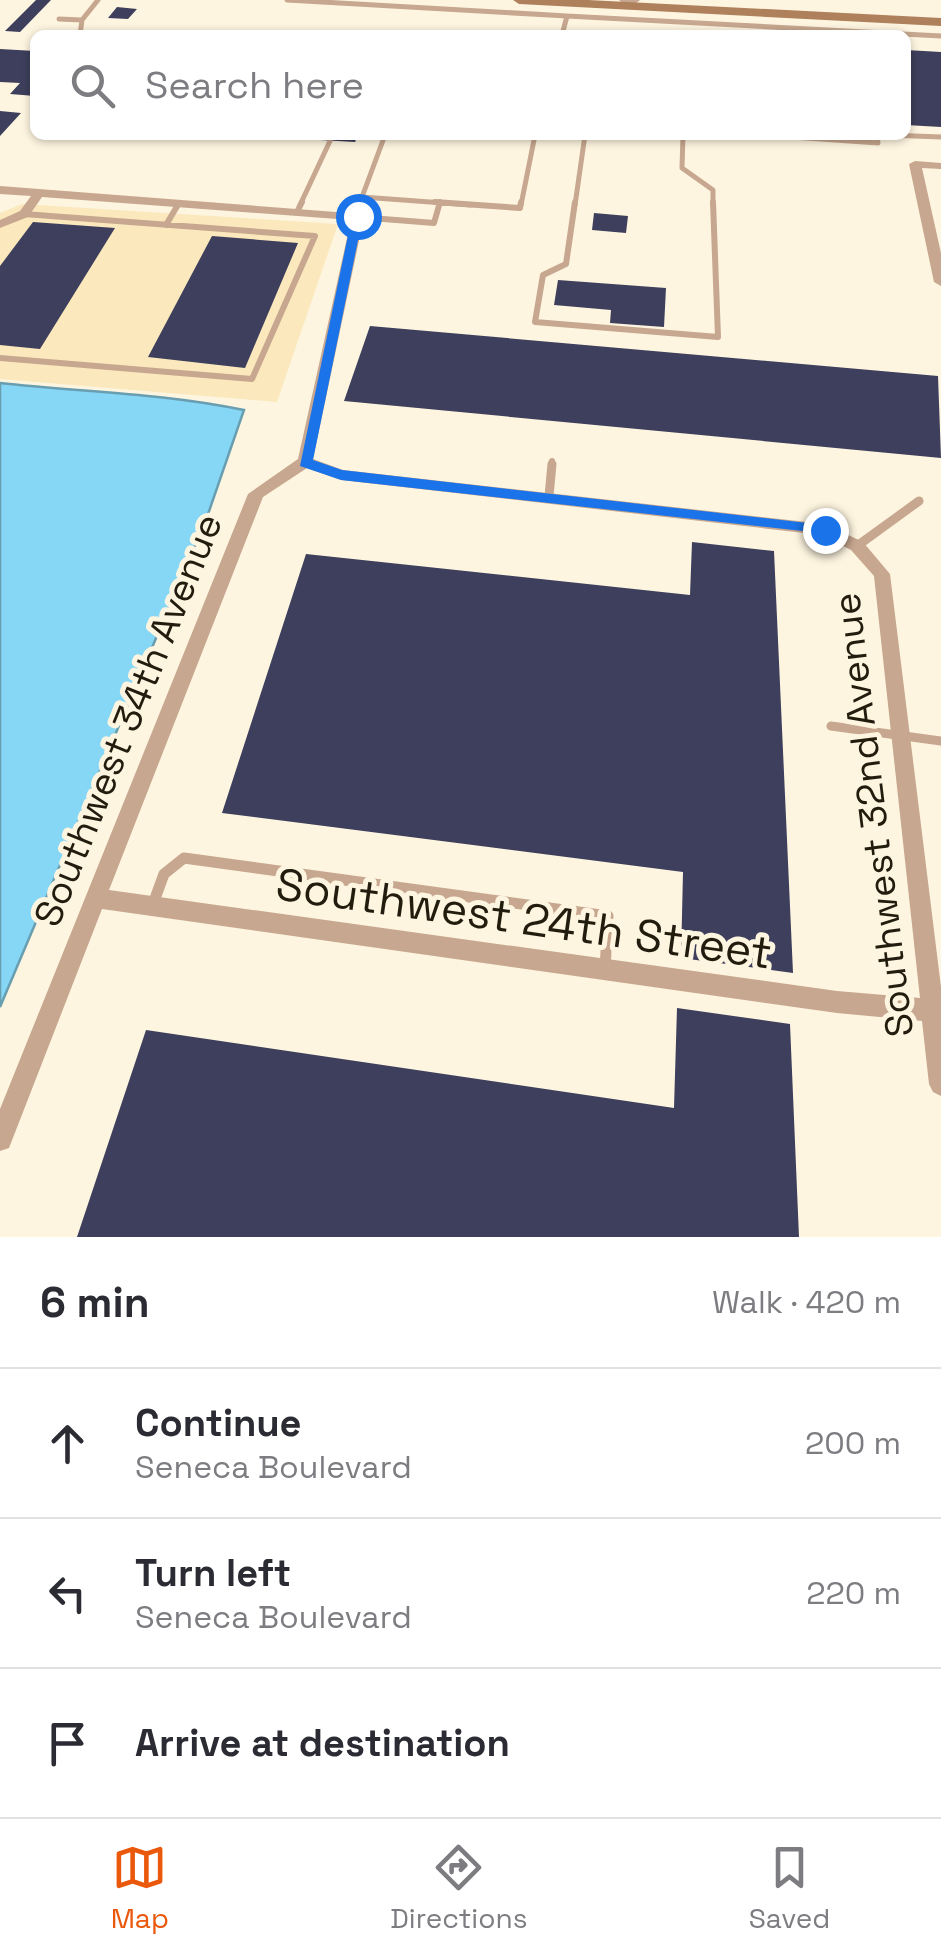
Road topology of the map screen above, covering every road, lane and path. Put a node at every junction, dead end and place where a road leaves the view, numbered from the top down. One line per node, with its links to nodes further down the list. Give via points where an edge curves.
1 (98, 0): 9 (lane)
2 (287, 0): 7 (lane)
3 (519, 0): 5 (main road)
4 (714, 0): 6 (main road)
5 (629, 7): 7 (lane); 10 (main road); 13 (lane)
6 (941, 12)
7 (567, 16): 12 (lane)
8 (59, 19): 9 (lane)
9 (82, 20): 11 (lane)
10 (941, 22)
11 (81, 30)
12 (563, 30)
13 (876, 30)
14 (911, 33): 15 (lane)
15 (941, 36)
16 (911, 136): 17 (lane)
17 (941, 138)
18 (330, 140): 30 (lane)
19 (383, 140): 28 (lane, via 362,196)
20 (534, 140): 28 (lane, via 520,208)
21 (584, 140): 22 (lane, via 566,264 542,276 535,322 718,338 713,190 682,168)
22 (683, 140)
23 (845, 140): 24 (lane)
24 (878, 140)
25 (941, 166): 35 (street, via 915,164)
26 (0, 190): 27 (street)
27 (40, 193): 29 (street); 31 (street)
28 (440, 202): 32 (lane, via 434,223)
29 (179, 203): 30 (street); 34 (lane)
30 (297, 212): 32 (street)
31 (24, 214): 33 (street); 34 (lane)
32 (358, 216): 37 (street)
33 (0, 224)
34 (166, 225): 36 (lane, via 315,236 252,379)
35 (941, 282)
36 (0, 358)
37 (305, 462): 39 (street, via 341,475); 45 (street, Southwest 34th Avenue, via 256,494)
38 (552, 462): 39 (lane)
39 (549, 496): 41 (street, via 825,530)
40 (919, 501): 41 (lane)
41 (858, 546): 43 (street, Southwest 32nd Avenue, via 882,574)
42 (831, 726): 43 (lane)
43 (901, 736): 44 (lane); 48 (street, Southwest 32nd Avenue)
44 (941, 740)
45 (96, 898): 46 (street, Southwest 24th Street); 50 (street, Southwest 34th Avenue)
46 (152, 906): 47 (street, Southwest 24th Street); 47 (lane, via 164,874 184,858 608,916)
47 (604, 970): 48 (street, Southwest 24th Street, via 900,1011)
48 (936, 1010): 49 (street, Southwest 32nd Avenue)
49 (941, 1084)
50 (0, 1138)

